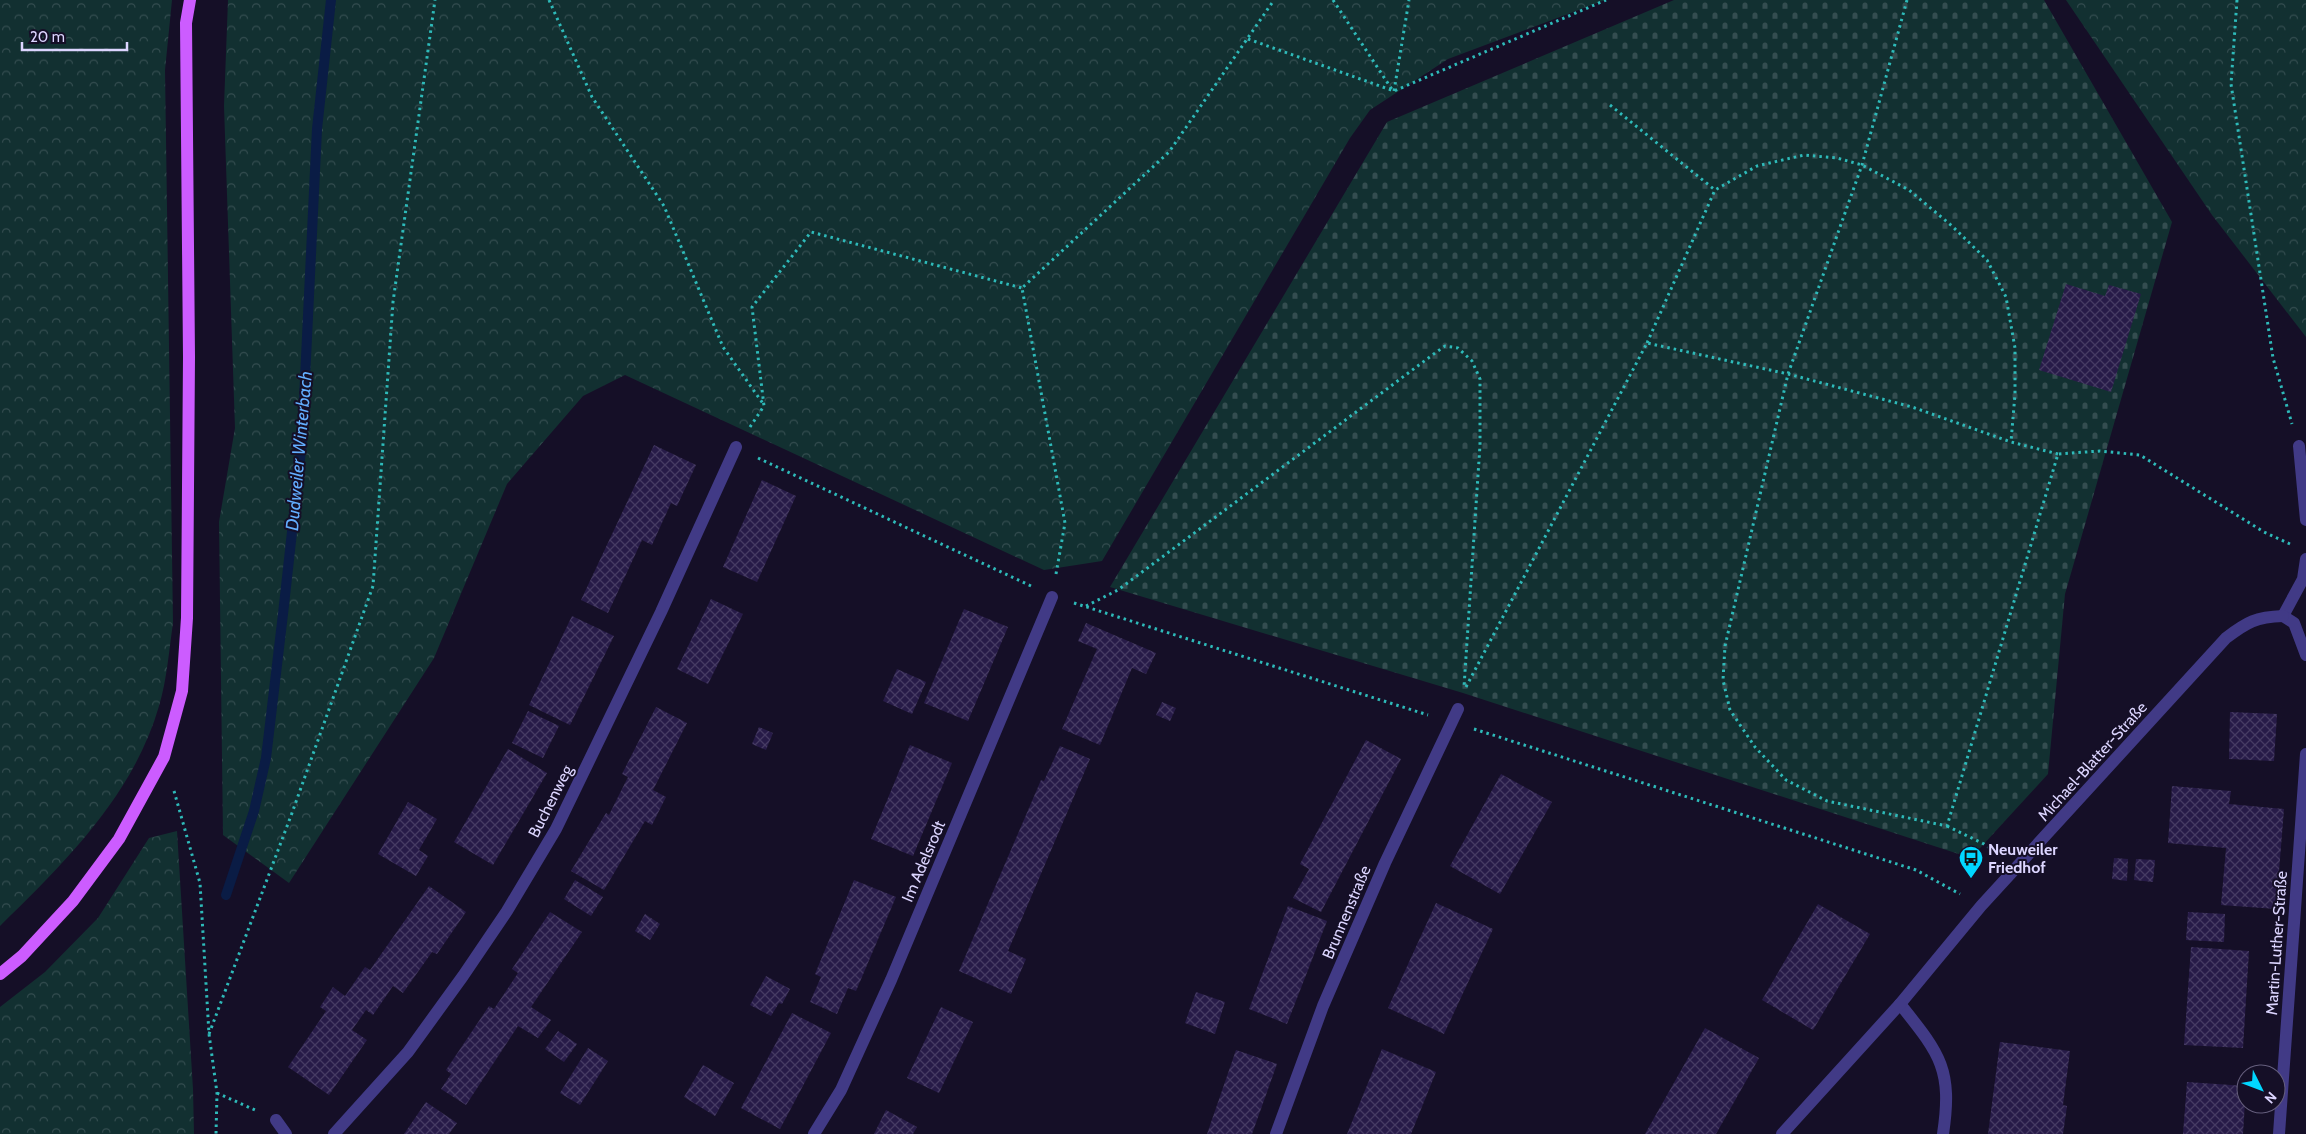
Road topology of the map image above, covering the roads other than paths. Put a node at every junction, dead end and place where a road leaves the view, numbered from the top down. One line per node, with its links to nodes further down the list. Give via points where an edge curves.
1 (190, 0): 12 (main road, via 186,23 187,618 182,691 164,757 119,839 73,901 22,956)
2 (2299, 446): 4 (street)
3 (736, 447): 16 (street, Buchenweg, via 556,829 507,911 408,1052)
4 (2306, 520)
5 (2306, 559): 6 (street)
6 (2305, 579): 8 (street)
7 (1052, 596): 17 (street, Im Adelsrodt, via 891,980 841,1090)
8 (2283, 616): 9 (street, via 2294,623); 13 (street, Michael-Blatter-Straße, via 2247,622 2226,638 1982,906)
9 (2306, 654)
10 (1458, 709): 18 (street, Brunnenstraße, via 1346,952)
11 (2306, 754): 21 (street, Martin-Luther-Straße)
12 (0, 974)
13 (1900, 1004): 19 (street, Michael-Blatter-Straße); 20 (street, via 1941,1060 1947,1088)
14 (276, 1120): 15 (street)
15 (286, 1134)
16 (334, 1134)
17 (814, 1134)
18 (1276, 1134)
19 (1782, 1134)
20 (1943, 1134)
21 (2279, 1134)

